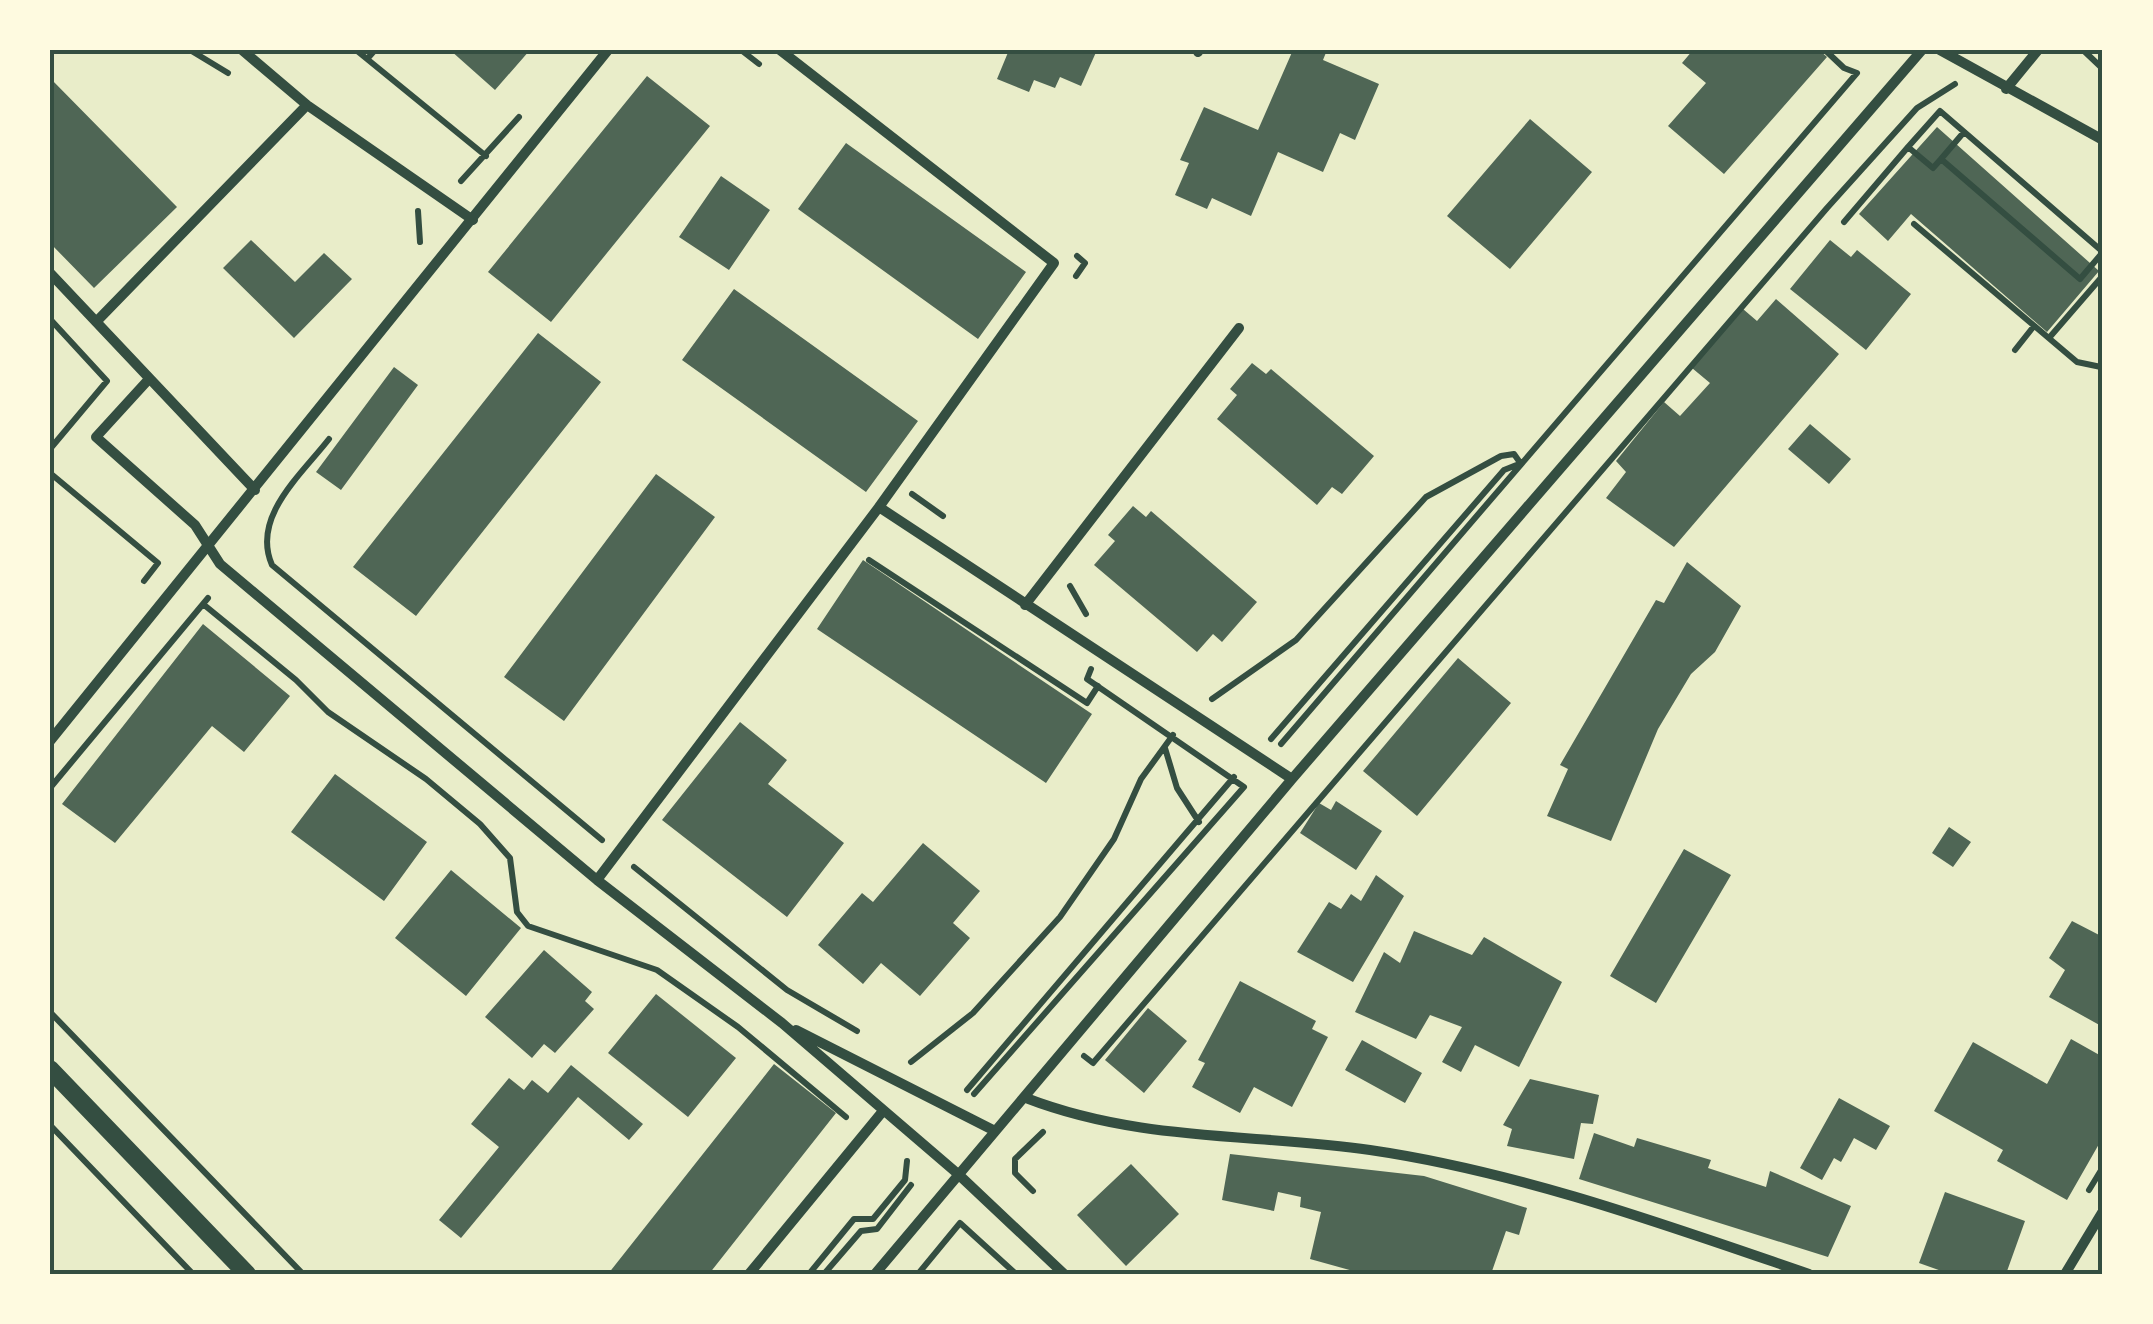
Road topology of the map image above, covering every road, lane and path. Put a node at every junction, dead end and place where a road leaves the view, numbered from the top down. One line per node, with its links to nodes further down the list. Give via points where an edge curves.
1 (356, 50): 12 (path)
2 (375, 50): 12 (path)
3 (608, 50): 27 (street)
4 (742, 50): 14 (path)
5 (780, 50): 47 (street, via 1054,263)
6 (1825, 50): 44 (path, via 1857,73)
7 (1922, 50): 61 (street)
8 (1940, 50): 16 (street)
9 (2038, 50): 16 (street)
10 (2083, 50): 13 (path)
11 (247, 51): 19 (street)
12 (368, 58): 23 (path)
13 (2103, 69)
14 (770, 72)
15 (1953, 87): 73 (path, via 1917,108)
16 (2006, 90): 21 (street)
17 (530, 104): 23 (path)
18 (1845, 104): 44 (path, via 1535,462)
19 (307, 105): 27 (street); 36 (street)
20 (1964, 132): 22 (path, via 1940,111); 24 (path); 30 (path)
21 (2103, 140)
22 (1908, 147): 24 (path, via 1933,168); 28 (path)
23 (486, 156): 25 (path)
24 (1941, 159): 32 (path, via 2080,279)
25 (459, 182)
26 (415, 204): 31 (path, via 422,236)
27 (473, 220): 46 (street)
28 (1844, 222)
29 (1914, 224): 37 (path)
30 (2103, 252): 32 (path)
31 (413, 255)
32 (2088, 269): 34 (path)
33 (50, 273): 36 (street)
34 (2102, 280): 39 (path)
35 (50, 319): 43 (path, via 107,380)
36 (97, 320): 42 (street)
37 (2034, 326): 39 (path); 40 (path)
38 (1239, 328): 52 (street)
39 (2049, 338): 41 (path, via 2077,362)
40 (2015, 350)
41 (2101, 367)
42 (149, 378): 46 (street); 50 (street, via 96,437 195,524)
43 (50, 449)
44 (1521, 464): 55 (path, via 1514,454 1501,456 1426,496 1296,640); 57 (path, via 1279,746)
45 (50, 472): 51 (path, via 158,563)
46 (254, 490): 50 (street)
47 (879, 507): 52 (street); 66 (street)
48 (265, 533): 64 (path, via 272,565 294,584 604,842)
49 (873, 544): 54 (path, via 864,556 1087,703)
50 (210, 548): 58 (street); 67 (street, via 220,564)
51 (143, 582)
52 (1024, 606): 61 (street)
53 (1075, 657): 54 (path, via 1092,668 1087,680)
54 (1098, 686): 56 (path)
55 (1212, 698)
56 (1173, 735): 59 (path); 60 (path)
57 (1270, 740)
58 (50, 741)
59 (1165, 746): 63 (path, via 1177,788); 72 (path, via 1140,778 1114,839 1060,917 973,1012)
60 (1234, 778): 63 (path); 65 (path, via 1244,787)
61 (1292, 779): 78 (street)
62 (50, 788): 80 (path, via 206,601 328,712 480,824 510,858 517,912 528,926 657,970)
63 (1198, 820): 65 (path); 77 (path)
64 (616, 826)
65 (1205, 831): 77 (path, via 976,1096)
66 (618, 852): 67 (street); 70 (path, via 787,990)
67 (597, 880): 69 (street)
68 (50, 1012): 91 (path)
69 (782, 1023): 79 (street); 82 (street)
70 (865, 1035)
71 (896, 1053): 72 (path)
72 (911, 1062): 75 (path)
73 (1093, 1064)
74 (50, 1069): 90 (street)
75 (925, 1069)
76 (952, 1084): 77 (path)
77 (966, 1091)
78 (1026, 1098): 82 (street); 99 (street, via 1174,1135 1440,1162)
79 (883, 1111): 85 (street); 92 (street)
80 (846, 1117)
81 (50, 1125): 89 (path)
82 (995, 1131): 85 (street)
83 (1043, 1132): 87 (path, via 1015,1159 1015,1174)
84 (910, 1156): 93 (path, via 906,1180 873,1219 854,1219)
85 (958, 1174): 95 (street); 98 (street)
86 (912, 1185): 94 (path, via 878,1229 861,1231)
87 (1033, 1192)
88 (2103, 1212): 100 (street)
89 (193, 1274)
90 (247, 1274)
91 (303, 1274)
92 (748, 1274)
93 (809, 1274)
94 (824, 1274)
95 (875, 1274)
96 (918, 1274): 97 (path, via 960,1223)
97 (1016, 1274)
98 (1064, 1274)
99 (1809, 1274)
100 (2065, 1274)

